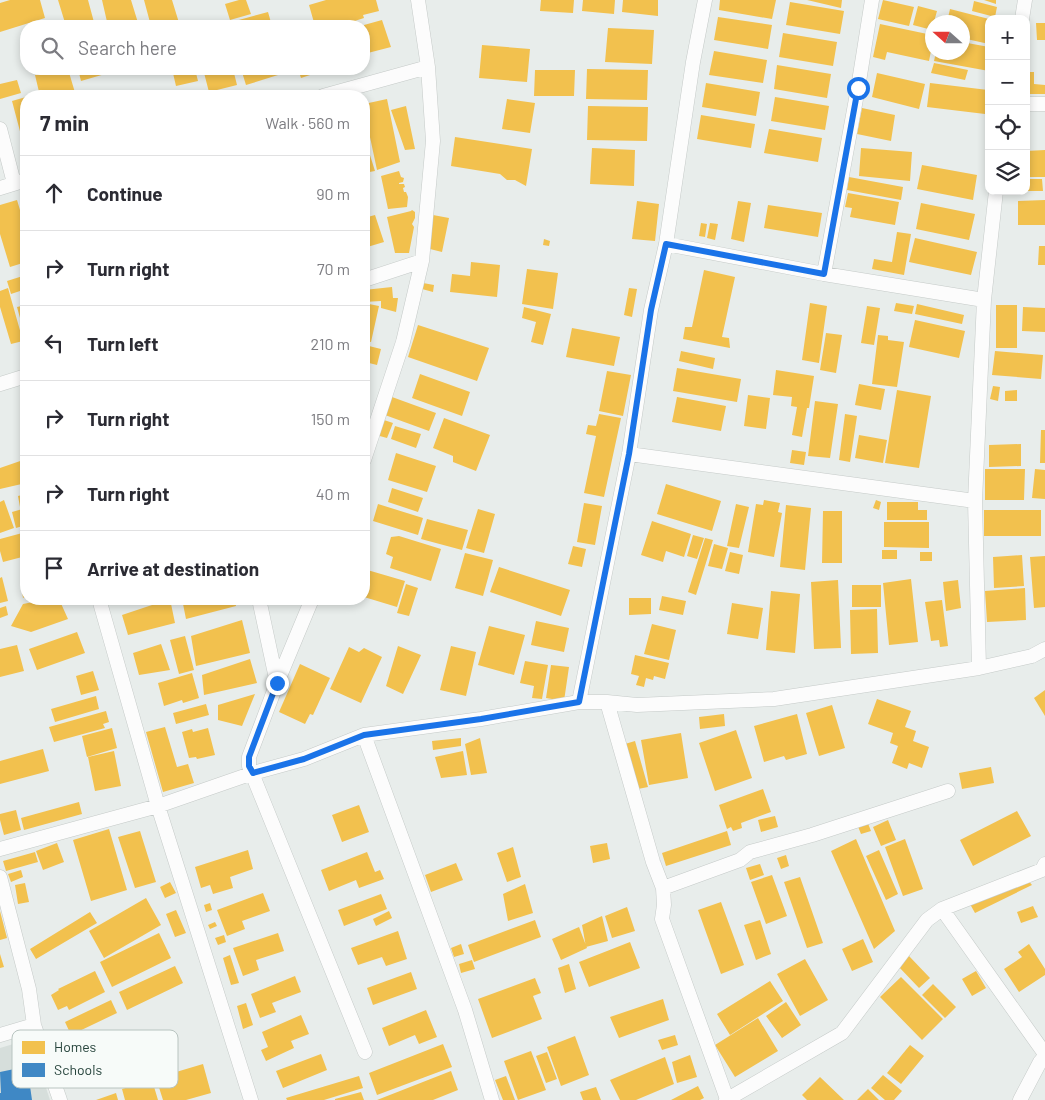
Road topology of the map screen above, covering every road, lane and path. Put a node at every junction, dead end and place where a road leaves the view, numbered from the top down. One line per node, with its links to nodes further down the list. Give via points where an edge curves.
1 (418, 0): 6 (street)
2 (705, 0): 14 (street)
3 (872, 0): 16 (street)
4 (1025, 0): 5 (street)
5 (1023, 15)
6 (428, 67): 7 (street); 15 (street, via 433,141)
7 (345, 90)
8 (1030, 104): 9 (street)
9 (1045, 104)
10 (0, 129): 11 (street)
11 (20, 181): 12 (street)
12 (0, 188)
13 (996, 195): 18 (street)
14 (666, 244): 16 (street); 22 (street, via 651,310)
15 (422, 261): 17 (street); 21 (street, via 403,342)
16 (824, 274): 18 (street)
17 (370, 278)
18 (984, 300): 23 (street)
19 (20, 378): 20 (street)
20 (0, 384)
21 (370, 442)
22 (629, 454): 23 (street); 30 (street)
23 (975, 501): 28 (street)
24 (101, 605): 35 (street)
25 (260, 605): 29 (street)
26 (310, 605): 29 (street)
27 (1045, 649): 28 (street, via 1032,656)
28 (979, 668): 31 (street, via 774,699 637,705)
29 (277, 683): 33 (street, via 249,757)
30 (579, 702): 31 (street); 32 (street)
31 (607, 702): 39 (street, via 652,862)
32 (364, 735): 33 (street, via 304,759); 51 (street, via 465,1010)
33 (253, 773): 35 (street); 46 (street)
34 (948, 791): 39 (street, via 750,852 740,860)
35 (158, 806): 36 (street); 50 (street)
36 (0, 849)
37 (1044, 870): 40 (street)
38 (0, 877): 41 (street, via 29,989)
39 (663, 888): 52 (street, via 662,919)
40 (942, 909): 47 (street); 52 (street, via 926,920 842,1033)
41 (34, 1025): 42 (street); 43 (street)
42 (17, 1030)
43 (36, 1030)
44 (12, 1031): 45 (street)
45 (0, 1035)
46 (365, 1052)
47 (1045, 1055): 53 (street)
48 (56, 1088): 49 (street)
49 (60, 1100)
50 (251, 1100)
51 (492, 1100)
52 (727, 1100)
53 (1020, 1100)

